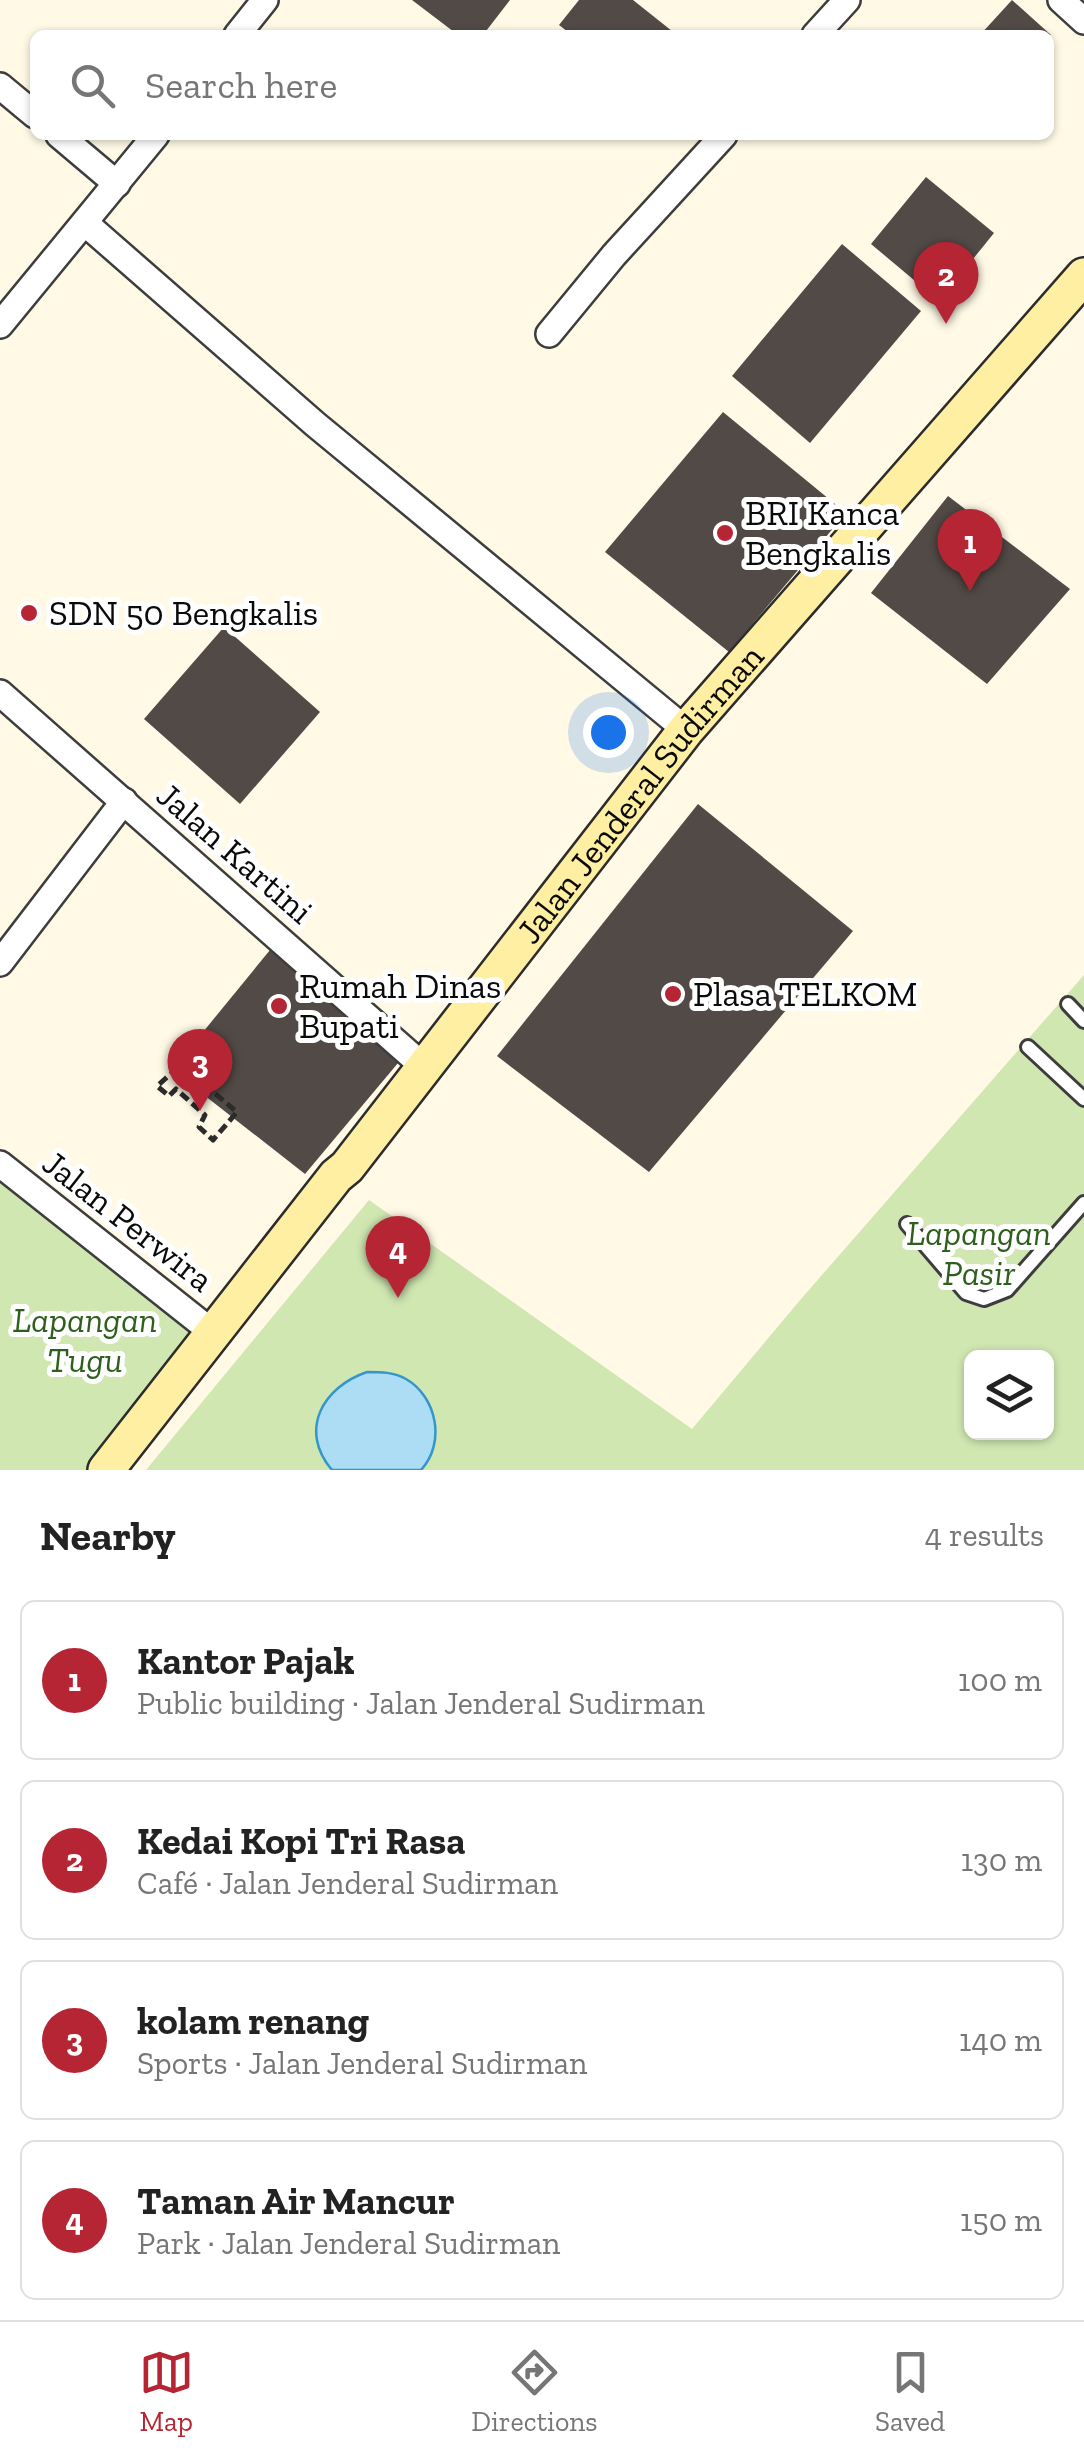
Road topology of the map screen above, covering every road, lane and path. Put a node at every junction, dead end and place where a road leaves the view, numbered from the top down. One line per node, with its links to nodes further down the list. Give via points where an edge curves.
1 (266, 0): 5 (street)
2 (847, 0): 6 (street)
3 (1061, 0): 4 (street)
4 (1084, 21)
5 (241, 30)
6 (820, 30)
7 (0, 86): 8 (street)
8 (30, 111)
9 (64, 140): 12 (street)
10 (152, 140): 12 (street)
11 (719, 140): 16 (street)
12 (117, 184): 13 (street)
13 (85, 223): 15 (street); 18 (street, via 315,424)
14 (1084, 276): 18 (street, Jalan Jenderal Sudirman)
15 (0, 326)
16 (549, 334)
17 (0, 693): 19 (street, Jalan Kartini)
18 (686, 730): 24 (street, Jalan Jenderal Sudirman)
19 (124, 802): 20 (street); 24 (street, Jalan Kartini)
20 (0, 963)
21 (1068, 1004): 22 (lane)
22 (1084, 1020)
23 (1028, 1047): 25 (lane)
24 (423, 1066): 30 (street, Jalan Jenderal Sudirman)
25 (1084, 1099)
26 (214, 1140): 26 (path, via 199,1127 205,1115 176,1089 170,1096 157,1086 182,1065 237,1112)
27 (0, 1164): 30 (street, Jalan Perwira)
28 (1084, 1203): 29 (lane, via 1006,1290 984,1299 966,1293)
29 (907, 1224)
30 (212, 1332): 31 (street, Jalan Jenderal Sudirman)
31 (106, 1470)

